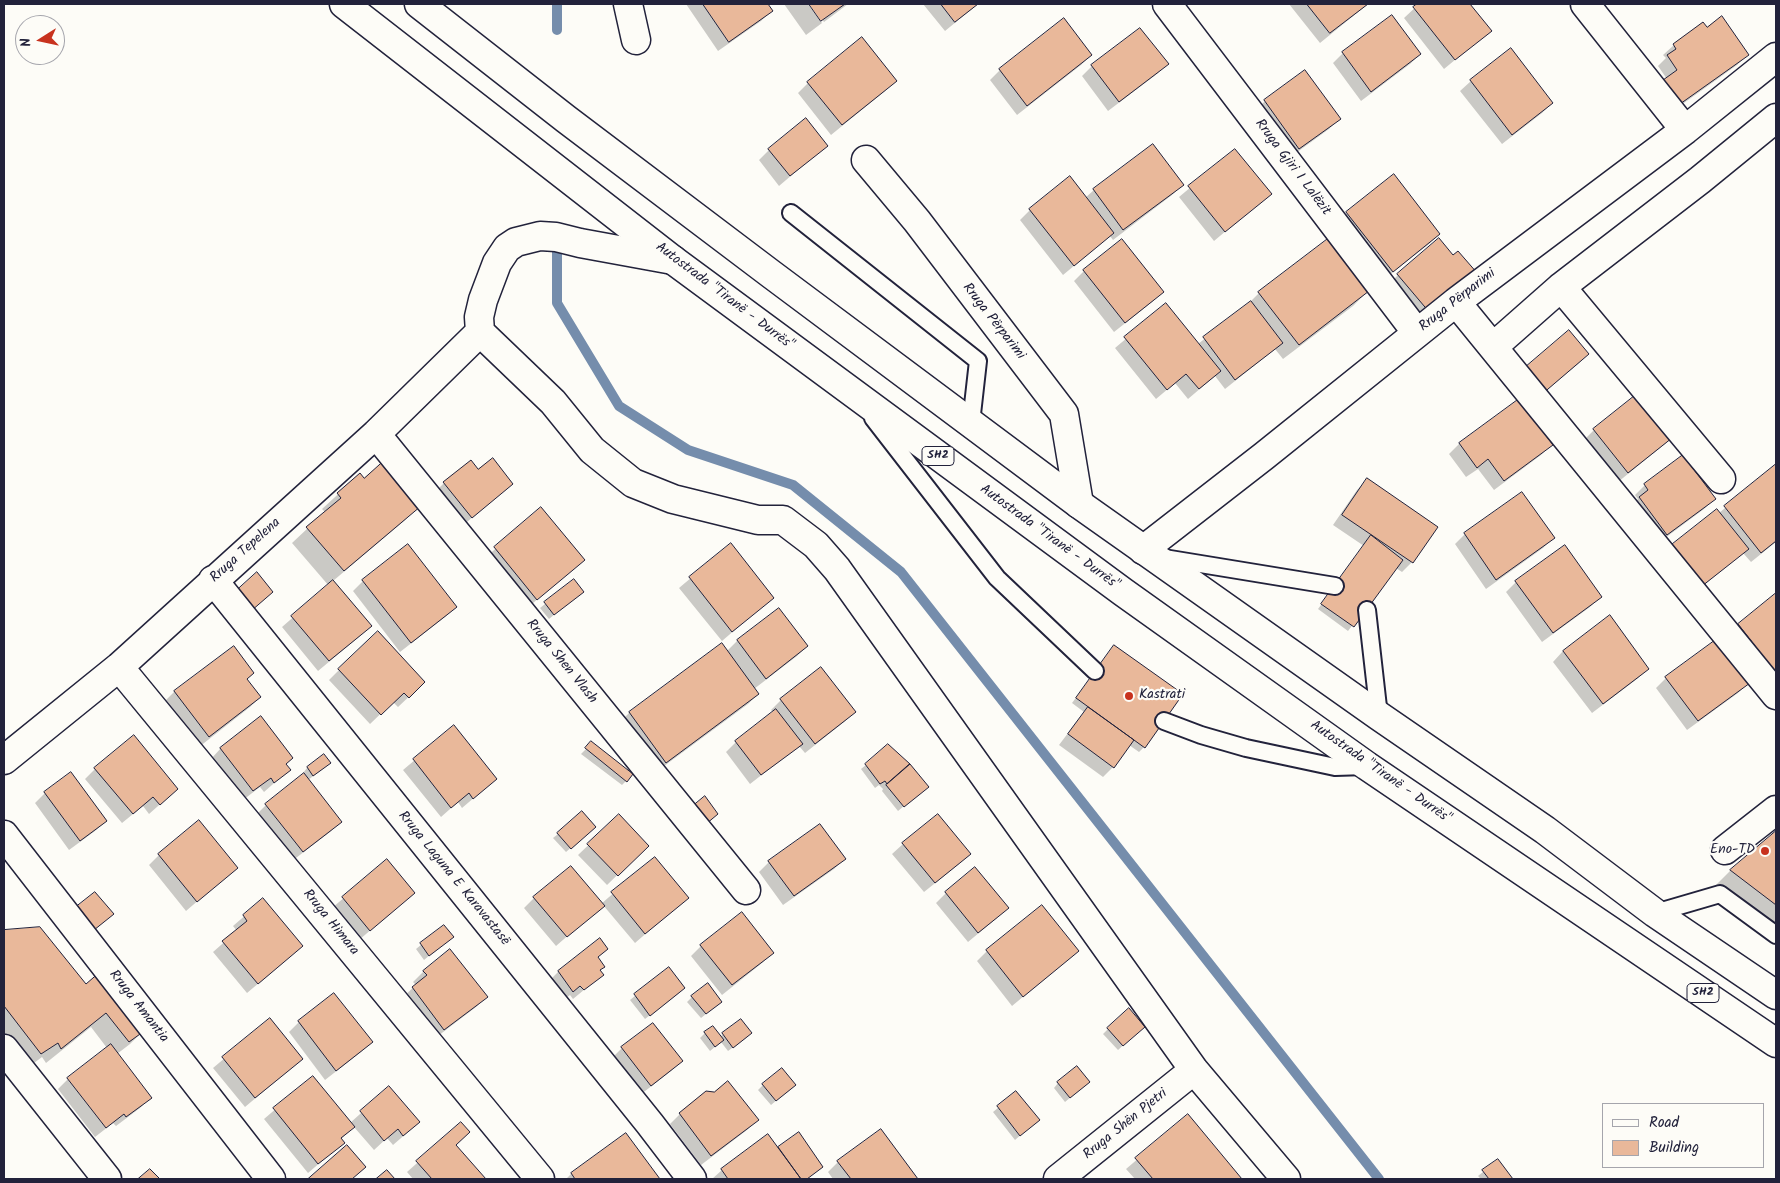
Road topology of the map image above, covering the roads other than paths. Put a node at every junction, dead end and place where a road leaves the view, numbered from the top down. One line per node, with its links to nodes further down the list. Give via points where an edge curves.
1 (344, 4): 12 (main road, Autostrada "Tiranë - Durrës" / SH2)
2 (420, 4): 19 (main road, via 566,119)
3 (628, 4): 6 (main road)
4 (1167, 4): 16 (main road, Rruga Gjiri I Lalëzit)
5 (1585, 4): 9 (main road)
6 (636, 40)
7 (1776, 57): 9 (main road, Rruga Përparimi)
8 (1776, 118): 13 (main road)
9 (1685, 130): 14 (main road, Rruga Përparimi)
10 (866, 160): 22 (main road, Rruga Përparimi, via 917,221 1064,414)
11 (791, 213): 19 (lane, via 978,361)
12 (673, 260): 15 (main road, via 556,237 540,236 516,242 507,248 497,263 482,300); 18 (main road, Autostrada "Tiranë - Durrës" / SH2)
13 (1561, 287): 17 (main road); 21 (main road)
14 (1456, 302): 16 (main road, Rruga Përparimi); 17 (main road)
15 (480, 332): 20 (main road, Rruga Tepelena); 43 (main road, via 553,402 592,450 633,483 673,499 758,520 783,520 816,545 837,569)
16 (1417, 333): 23 (main road, Rruga Përparimi)
17 (1493, 347): 29 (main road)
18 (858, 398): 28 (lane, via 996,578); 33 (main road, Autostrada "Tiranë - Durrës" / SH2)
19 (971, 423): 22 (main road)
20 (376, 434): 24 (main road, Rruga Tepelena); 37 (main road, Rruga Shen Vlash)
21 (1721, 479)
22 (1079, 504): 23 (main road)
23 (1148, 553): 25 (lane); 30 (main road)
24 (213, 580): 27 (main road, Rruga Tepelena); 47 (main road, Rruga Laguna E Karavastasë)
25 (1335, 586)
26 (1367, 610): 30 (lane)
27 (119, 666): 32 (main road, Rruga Tepelena); 46 (main road, Rruga Himara)
28 (1095, 671)
29 (1776, 695)
30 (1380, 716): 38 (main road, via 1545,830)
31 (1164, 721): 33 (lane, via 1246,748 1335,767)
32 (4, 760)
33 (1367, 766): 41 (main road, Autostrada "Tiranë - Durrës" / SH2)
34 (1776, 810): 36 (main road)
35 (4, 835): 45 (main road, Rruga Amantia)
36 (1725, 850)
37 (746, 890)
38 (1655, 913): 39 (lane, via 1720,894); 40 (main road)
39 (1776, 935)
40 (1776, 995)
41 (1776, 1043)
42 (4, 1049): 44 (main road)
43 (1194, 1070): 48 (main road, Rruga Shën Pjetri); 49 (main road)
44 (107, 1179)
45 (271, 1179)
46 (540, 1179)
47 (692, 1179)
48 (1058, 1179)
49 (1286, 1179)

